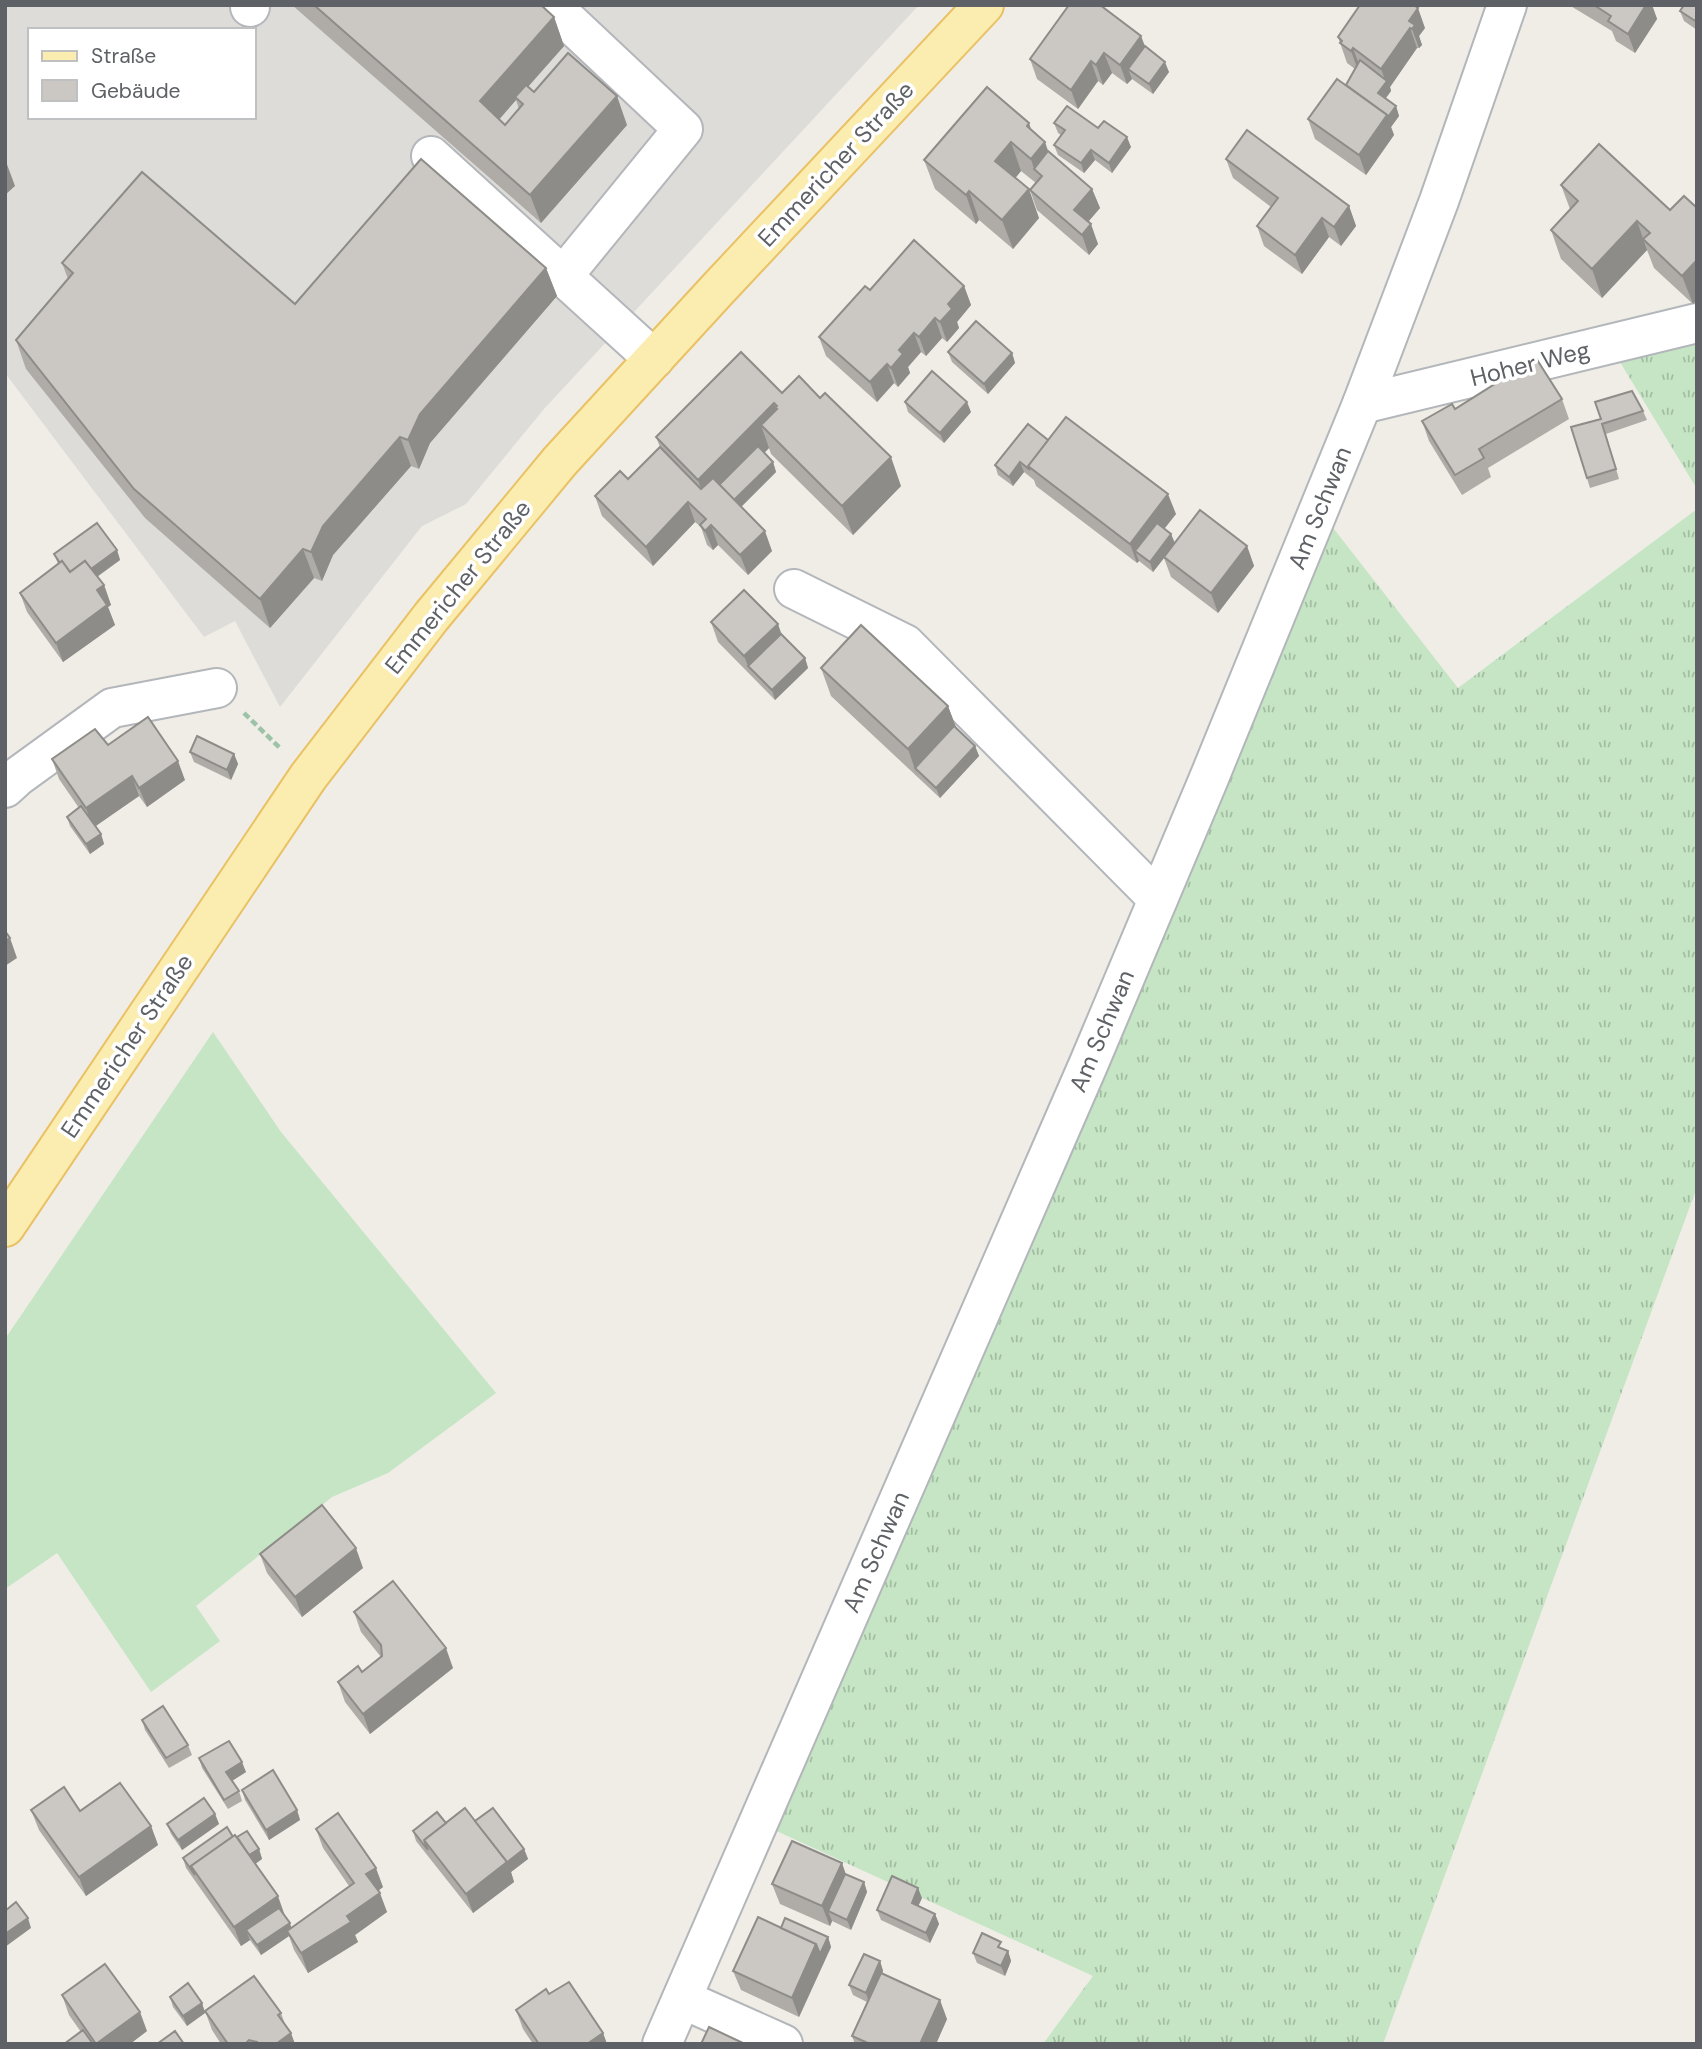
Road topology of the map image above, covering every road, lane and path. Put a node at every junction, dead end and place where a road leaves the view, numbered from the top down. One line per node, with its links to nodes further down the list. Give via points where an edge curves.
1 (551, 5): 5 (street, via 683,130)
2 (985, 5): 7 (main road, Emmericher Straße)
3 (1507, 5): 8 (street, Am Schwan)
4 (431, 156): 5 (street)
5 (563, 276): 7 (street)
6 (1697, 323): 8 (street, Hoher Weg)
7 (654, 359): 11 (main road, Emmericher Straße, via 560,461 439,607)
8 (1362, 404): 13 (street, Am Schwan)
9 (794, 589): 13 (street, via 905,644)
10 (217, 688): 11 (path); 12 (street, via 112,708)
11 (309, 777): 14 (main road, Emmericher Straße)
12 (5, 788)
13 (1158, 899): 15 (street, Am Schwan)
14 (5, 1227)
15 (682, 1999): 16 (street, Am Schwan); 17 (street)
16 (662, 2044)
17 (783, 2044)

